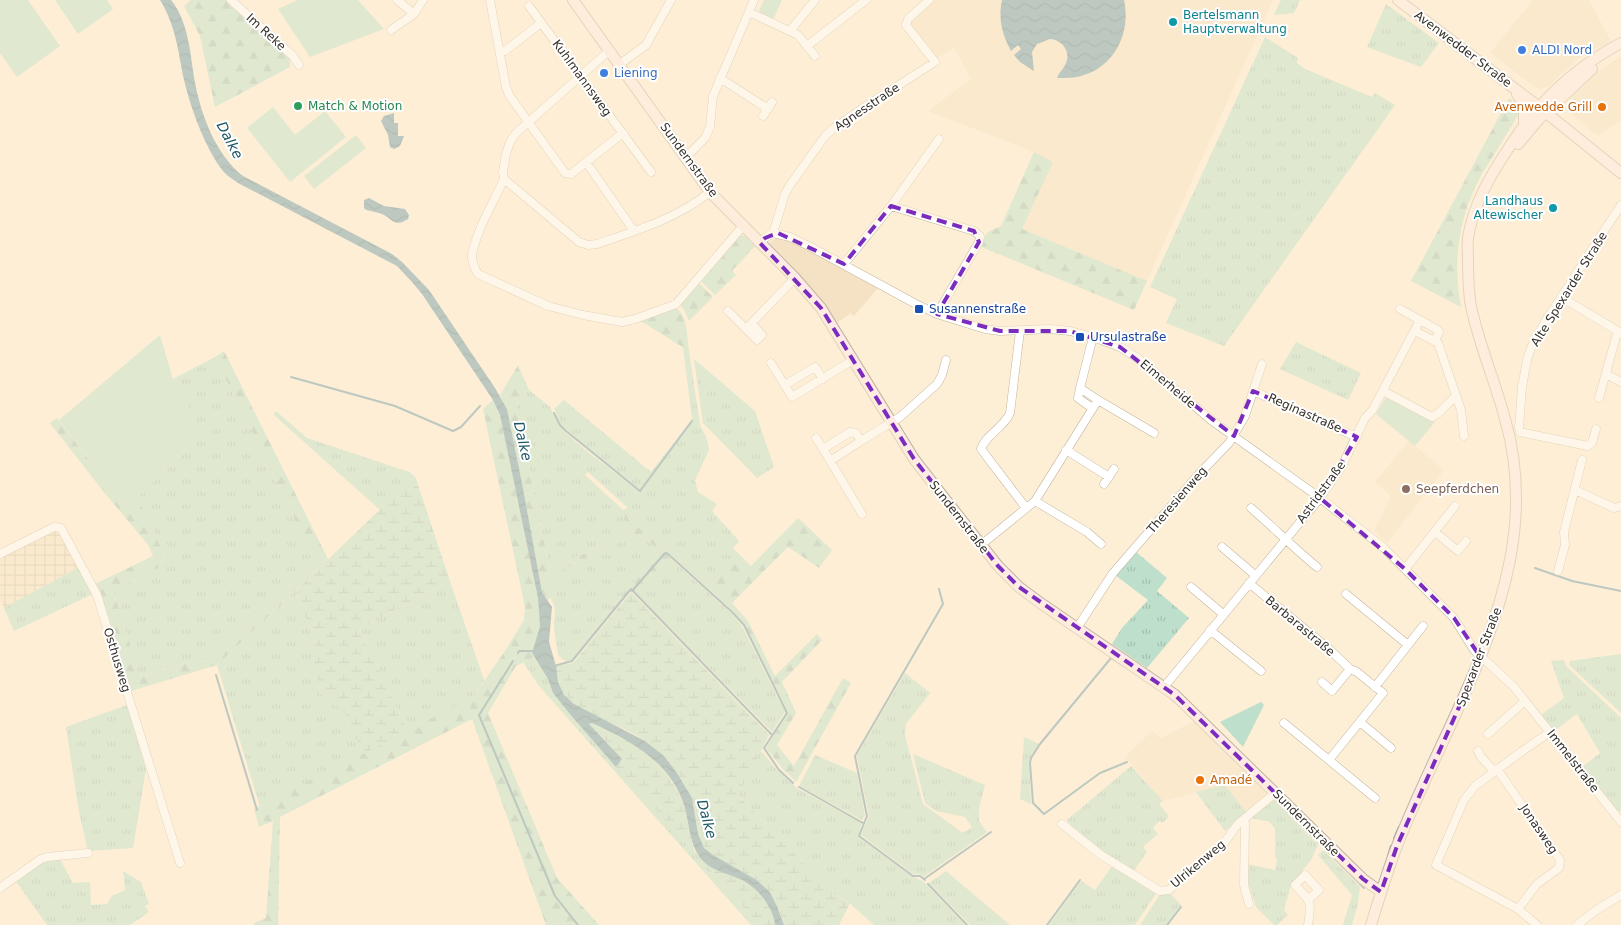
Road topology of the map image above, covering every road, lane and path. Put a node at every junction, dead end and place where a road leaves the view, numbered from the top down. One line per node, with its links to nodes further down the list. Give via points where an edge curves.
1 (231, 0): 28 (street, Im Reke)
2 (397, 0): 15 (street)
3 (423, 0): 15 (street)
4 (490, 0): 25 (street)
5 (573, 0): 23 (main road, Sundernstraße)
6 (671, 0): 27 (street, via 646,44)
7 (754, 0): 16 (street, via 758,5); 24 (street)
8 (815, 0): 14 (street); 19 (street)
9 (866, 0): 21 (street)
10 (929, 0): 49 (street, Agnesstraße, via 908,19 906,25 935,62 868,104 825,136 787,189)
11 (1398, 0): 31 (main road, Avenwedder Straße)
12 (1408, 0): 33 (main road, Avenwedder Straße)
13 (530, 6): 17 (street, Kuhlmannsweg)
14 (823, 6)
15 (414, 14): 18 (street)
16 (754, 14): 19 (street); 24 (street, via 741,43)
17 (542, 23): 25 (street); 29 (street, Kuhlmannsweg)
18 (391, 30)
19 (790, 31): 21 (street)
20 (1621, 43): 33 (main road, via 1572,76)
21 (807, 46): 26 (street)
22 (1621, 49): 33 (main road)
23 (610, 50): 27 (main road, Sundernstraße); 29 (street)
24 (733, 50): 30 (street)
25 (500, 52): 34 (street, via 509,95)
26 (815, 56)
27 (620, 64): 38 (main road, Sundernstraße)
28 (299, 65)
29 (580, 75): 34 (street); 36 (street, Kuhlmannsweg)
30 (720, 78): 32 (street, via 765,113); 38 (street, via 713,96 710,127 700,144)
31 (1509, 85): 33 (main road, Avenwedder Straße); 35 (main road, via 1524,104)
32 (772, 102)
33 (1544, 108): 35 (main road, Spexarder Straße); 40 (main road, Avenwedder Straße); 42 (main road, Avenwedder Straße); 51 (main road, Spexarder Straße, via 1493,182 1480,212)
34 (528, 121): 39 (street, via 565,173 571,174); 43 (street, via 508,146 502,172)
35 (1524, 123): 51 (main road, Spexarder Straße, via 1482,192 1468,237)
36 (623, 133): 39 (street); 41 (street, Kuhlmannsweg)
37 (939, 138): 46 (street)
38 (686, 157): 44 (main road, Sundernstraße)
39 (586, 162): 48 (street)
40 (1621, 165)
41 (651, 172)
42 (1621, 173)
43 (504, 180): 47 (street, via 478,236 472,257 475,270 548,306 582,315 622,322 676,304); 48 (street, via 579,242 597,244)
44 (710, 192): 47 (main road, Sundernstraße); 48 (street)
45 (1621, 204): 54 (street, Alte Spexarder Straße)
46 (891, 206): 52 (street); 57 (street, via 974,231 980,236)
47 (743, 226): 50 (main road, Sundernstraße)
48 (634, 231)
49 (773, 233): 50 (street); 52 (street, Eimerheide, via 800,242)
50 (760, 243): 53 (main road, Sundernstraße)
51 (1468, 258): 121 (main road, Spexarder Straße, via 1472,306 1506,419 1516,490 1510,559)
52 (844, 264): 57 (street, Eimerheide)
53 (795, 278): 56 (street, via 749,326); 64 (main road, Sundernstraße, via 821,308)
54 (1561, 297): 59 (street); 80 (street, Alte Spexarder Straße, via 1527,360 1520,432 1588,446)
55 (1400, 308): 58 (street)
56 (728, 311)
57 (937, 314): 60 (street, Eimerheide, via 985,329)
58 (1420, 320): 61 (street, Astridstraße); 63 (street, via 1438,330)
59 (1619, 329): 68 (street)
60 (1020, 331): 62 (street, Eimerheide, via 1051,329); 99 (street, via 1010,413 981,449)
61 (1415, 331): 63 (street); 74 (street, Astridstraße)
62 (1093, 337): 72 (street); 82 (street, Eimerheide, via 1120,347 1139,359)
63 (1434, 341): 75 (street, via 1438,343)
64 (853, 360): 69 (street); 79 (main road, Sundernstraße)
65 (946, 360): 79 (street, via 937,384)
66 (771, 363): 71 (street)
67 (1262, 364): 73 (street, Theresienweg)
68 (1606, 374): 70 (street); 76 (street)
69 (823, 379): 71 (street, via 815,367); 71 (street, via 792,397)
70 (1621, 382)
71 (785, 385)
72 (1080, 388): 77 (street); 78 (street, via 1078,398)
73 (1253, 391): 82 (street, Theresienweg); 84 (street, Reginastraße)
74 (1383, 391): 75 (street, via 1432,417); 84 (street, Astridstraße)
75 (1456, 397): 83 (street)
76 (1599, 398)
77 (1098, 400): 78 (street); 81 (street)
78 (1092, 408): 88 (street)
79 (891, 423): 86 (street); 106 (main road, Sundernstraße, via 914,459)
80 (1596, 429)
81 (1154, 433)
82 (1234, 436): 95 (street, Eimerheide); 118 (street, Theresienweg, via 1113,573)
83 (1464, 436)
84 (1357, 437): 95 (street, Astridstraße)
85 (816, 438): 87 (street)
86 (861, 441): 87 (street, via 856,433 850,432); 90 (street)
87 (823, 449): 90 (street)
88 (1066, 450): 92 (street); 96 (street)
89 (1582, 460): 94 (street)
90 (830, 461): 101 (street)
91 (1114, 469): 92 (street)
92 (1109, 477): 93 (street)
93 (1104, 484)
94 (1575, 490): 98 (street, via 1614,508); 111 (street)
95 (1320, 498): 103 (street, Astridstraße); 110 (street, Eimerheide, via 1375,540)
96 (1035, 501): 99 (street); 105 (street)
97 (1455, 506): 102 (street)
98 (1621, 506)
99 (1026, 508): 106 (street)
100 (1251, 508): 103 (street)
101 (862, 514)
102 (1436, 532): 104 (street, via 1458,551); 110 (street)
103 (1286, 539): 109 (street); 112 (street, Astridstraße)
104 (1466, 541)
105 (1101, 544)
106 (981, 545): 118 (main road, Sundernstraße, via 1019,587)
107 (1222, 547): 112 (street)
108 (0, 554): 142 (street, Osthusweg, via 54,527 62,528 97,595)
109 (1317, 567)
110 (1405, 569): 121 (street, Eimerheide, via 1454,618)
111 (1558, 572)
112 (1255, 575): 113 (street, Astridstraße)
113 (1249, 583): 116 (street, Astridstraße); 122 (street, Barbarastraße)
114 (1191, 587): 116 (street)
115 (1346, 594): 120 (street)
116 (1223, 614): 119 (street, Astridstraße)
117 (1423, 626): 120 (street)
118 (1077, 628): 126 (main road, Sundernstraße)
119 (1210, 630): 123 (street); 126 (street, Astridstraße)
120 (1408, 645): 125 (street)
121 (1481, 658): 127 (street, Immelstraße); 144 (main road, Spexarder Straße, via 1400,839)
122 (1350, 669): 124 (street, via 1332,691); 125 (street, Barbarastraße)
123 (1261, 671)
124 (1322, 682)
125 (1375, 686): 128 (street, Barbarastraße, via 1383,693)
126 (1164, 687): 136 (main road, Sundernstraße)
127 (1525, 701): 130 (street, Immelstraße); 131 (street)
128 (1360, 722): 132 (street); 134 (street)
129 (1284, 723): 134 (street)
130 (1550, 732): 135 (street); 139 (street, Immelstraße)
131 (1488, 734)
132 (1391, 748)
133 (1478, 751): 135 (street, Jonasweg)
134 (1329, 760): 137 (street)
135 (1496, 770): 148 (street, Jonasweg, via 1560,860 1559,868 1537,884); 148 (street, via 1475,786 1464,800 1436,865)
136 (1275, 793): 138 (street, Ulrikenweg); 144 (main road, Sundernstraße, via 1363,879)
137 (1374, 798)
138 (1243, 820): 140 (street, Ulrikenweg, via 1223,844 1195,868 1169,890 1160,891 1101,855); 147 (street, via 1244,885)
139 (1621, 822)
140 (1062, 824)
141 (88, 853): 143 (street, via 41,859)
142 (180, 863)
143 (0, 888)
144 (1381, 892): 150 (main road, Spexarder Straße)
145 (1621, 895): 152 (street)
146 (1309, 899): 149 (street)
147 (1249, 904)
148 (1518, 909): 151 (street)
149 (1308, 925)
150 (1371, 925)
151 (1537, 925)
152 (1577, 925)

